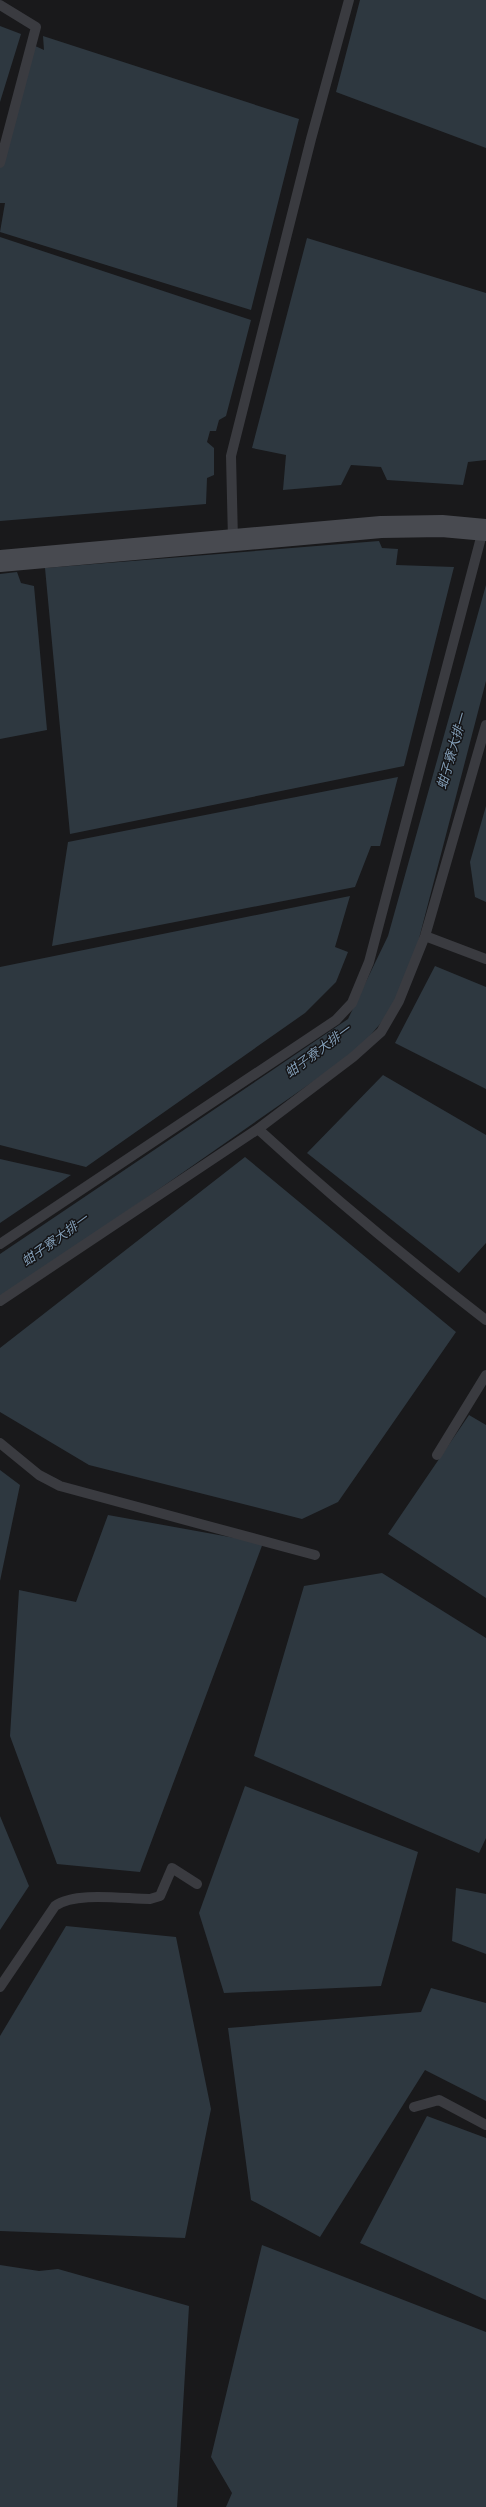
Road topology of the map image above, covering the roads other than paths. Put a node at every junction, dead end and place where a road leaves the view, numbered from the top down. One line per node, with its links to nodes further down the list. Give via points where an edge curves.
1 (349, 0): 5 (lane, via 231,456)
2 (0, 5): 3 (lane, via 36,27)
3 (0, 164)
4 (485, 530): 5 (street, via 442,526 382,527); 11 (lane, via 369,962 352,1003 336,1020)
5 (233, 540): 6 (street)
6 (0, 561)
7 (486, 725): 8 (lane)
8 (425, 936): 9 (lane); 10 (lane, via 399,1001 380,1032 353,1057)
9 (486, 959)
10 (258, 1128): 12 (lane); 13 (lane, via 336,1200)
11 (0, 1244)
12 (0, 1300)
13 (486, 1320)
14 (486, 1375): 16 (lane)
15 (0, 1443): 17 (lane, via 39,1475 60,1486)
16 (437, 1455)
17 (315, 1555)
18 (197, 1884): 19 (lane, via 172,1868 160,1896 150,1899 63,1900 55,1906)
19 (0, 1987)
20 (414, 2107): 21 (lane, via 438,2100)
21 (486, 2125)

